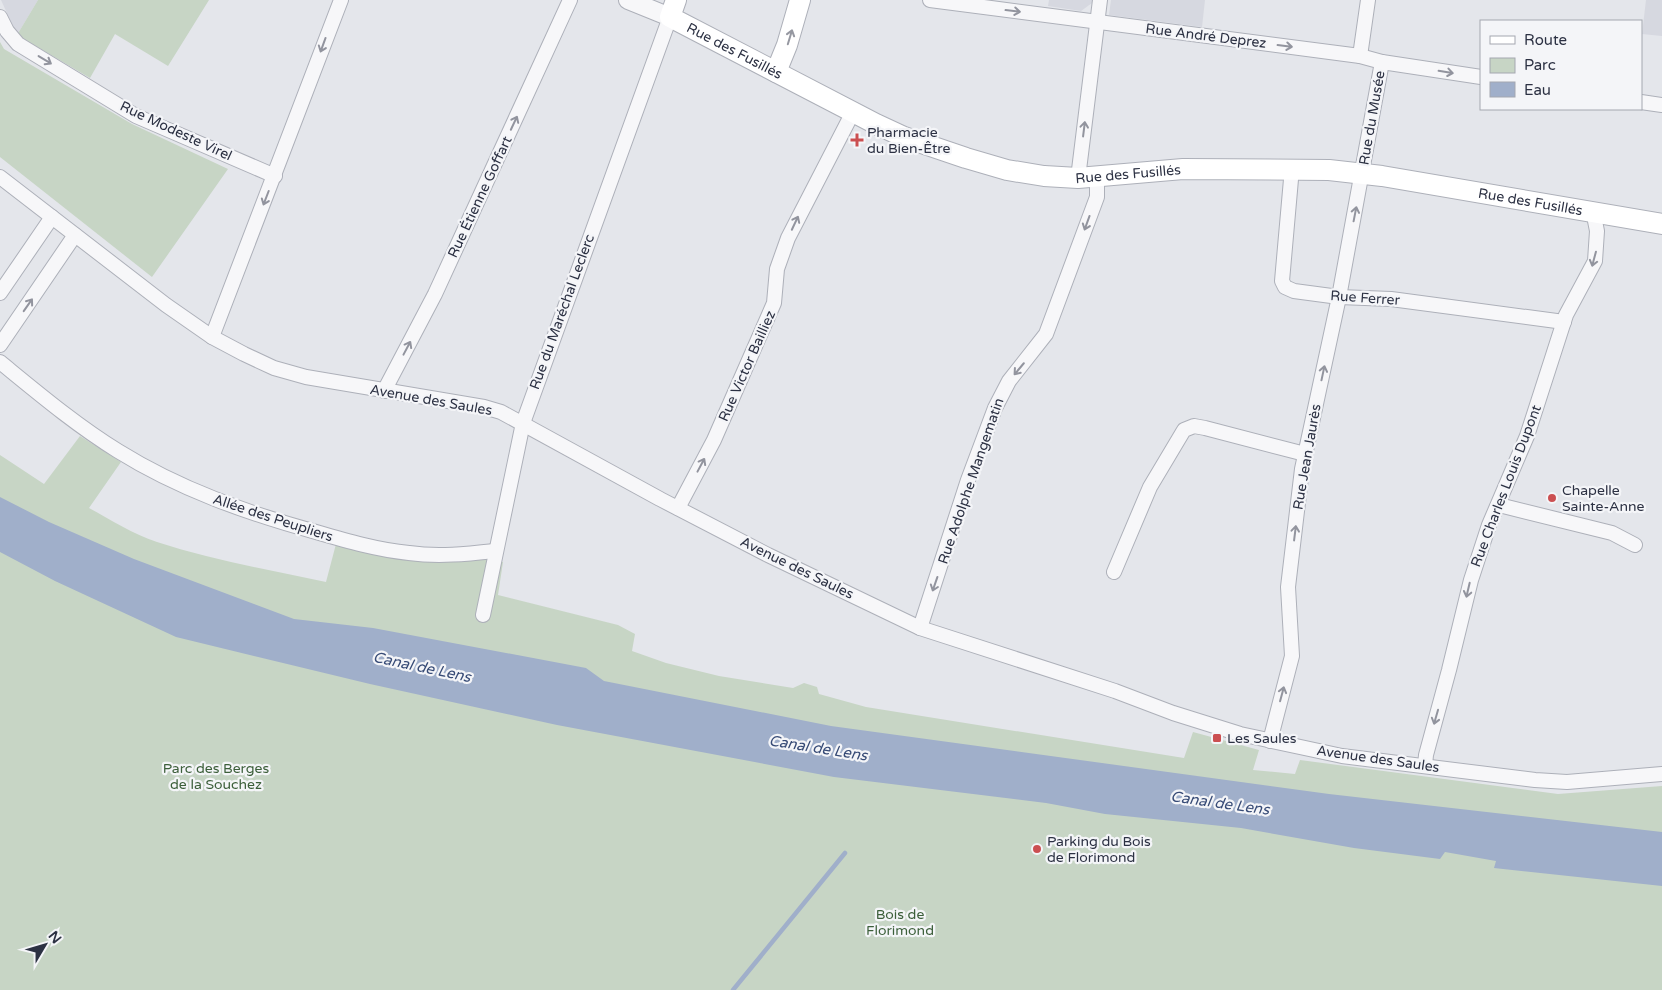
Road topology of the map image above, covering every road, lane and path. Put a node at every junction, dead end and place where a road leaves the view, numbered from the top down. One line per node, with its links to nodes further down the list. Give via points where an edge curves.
1 (341, 0): 21 (street, one-way to 21)
2 (570, 0): 34 (street, Rue Étienne Goffart, one-way to 2, via 435,294)
3 (628, 0): 9 (street, Rue des Fusillés)
4 (800, 0): 14 (main road, one-way to 4)
5 (930, 0): 8 (street, Rue André Deprez)
6 (1100, 0): 11 (street, Rue Adolphe Mangematin)
7 (1368, 0): 12 (street)
8 (954, 2): 11 (street, Rue André Deprez, one-way to 11)
9 (673, 9): 14 (main road, Rue des Fusillés); 35 (street, Rue du Maréchal Leclerc)
10 (0, 17): 21 (street, Rue Modeste Virel, one-way to 21, via 18,44 136,116)
11 (1098, 23): 12 (street, Rue André Deprez, one-way to 12); 23 (street, Rue Adolphe Mangematin, one-way to 11)
12 (1360, 56): 13 (street, Rue André Deprez)
13 (1382, 62): 15 (street, Rue André Deprez, one-way to 15); 20 (street, Rue du Musée)
14 (776, 72): 18 (main road, Rue des Fusillés)
15 (1480, 77)
16 (1642, 102): 17 (street)
17 (1662, 105)
18 (853, 112): 23 (main road, Rue des Fusillés, via 904,137 1007,170 1044,176); 38 (street, Rue Victor Bailliez, one-way to 18, via 714,440 774,303 777,269 788,238)
19 (1292, 168): 20 (main road, Rue des Fusillés); 23 (main road, Rue des Fusillés, via 1182,169); 29 (street, Rue Ferrer, via 1282,281 1285,287 1294,291)
20 (1362, 174): 24 (main road, Rue des Fusillés); 29 (street, Rue Jean Jaurès, one-way to 20)
21 (275, 176): 31 (street, one-way to 31)
22 (0, 177): 25 (street, Avenue des Saules)
23 (1087, 177): 43 (street, Rue Adolphe Mangematin, one-way to 43, via 1097,197 1046,334 1009,381 995,408)
24 (1593, 211): 26 (main road, Rue des Fusillés); 30 (street, Rue Charles Louis Dupont, one-way to 30, via 1597,231 1595,261)
25 (52, 217): 27 (street, Avenue des Saules); 28 (street)
26 (1662, 224)
27 (75, 235): 31 (street, Avenue des Saules); 32 (street, one-way to 27)
28 (0, 293)
29 (1339, 298): 30 (street, Rue Ferrer, via 1391,299); 36 (street, Rue Jean Jaurès, one-way to 29)
30 (1564, 322): 37 (street, Rue Charles Louis Dupont, via 1527,436)
31 (212, 336): 34 (street, Avenue des Saules, via 274,368)
32 (0, 345)
33 (0, 362): 40 (street, Allée des Peupliers, via 84,429 119,452 225,504 383,549 428,555)
34 (384, 392): 35 (street, Avenue des Saules, via 484,407)
35 (523, 423): 38 (street, Avenue des Saules); 40 (street, Rue du Maréchal Leclerc)
36 (1305, 454): 41 (street, via 1205,428 1194,426 1184,430 1150,487); 44 (street, Rue Jean Jaurès, one-way to 36, via 1292,656 1288,587)
37 (1499, 505): 39 (street, via 1612,533); 45 (street, Rue Charles Louis Dupont, one-way to 45, via 1471,580)
38 (678, 508): 43 (street, Avenue des Saules)
39 (1635, 545)
40 (496, 550): 42 (street, Rue du Maréchal Leclerc)
41 (1114, 572)
42 (483, 615)
43 (920, 628): 44 (street, Avenue des Saules, via 1173,713)
44 (1270, 741): 45 (street, Avenue des Saules, via 1342,756)
45 (1425, 765): 46 (street, Avenue des Saules, via 1567,782)
46 (1662, 774)

